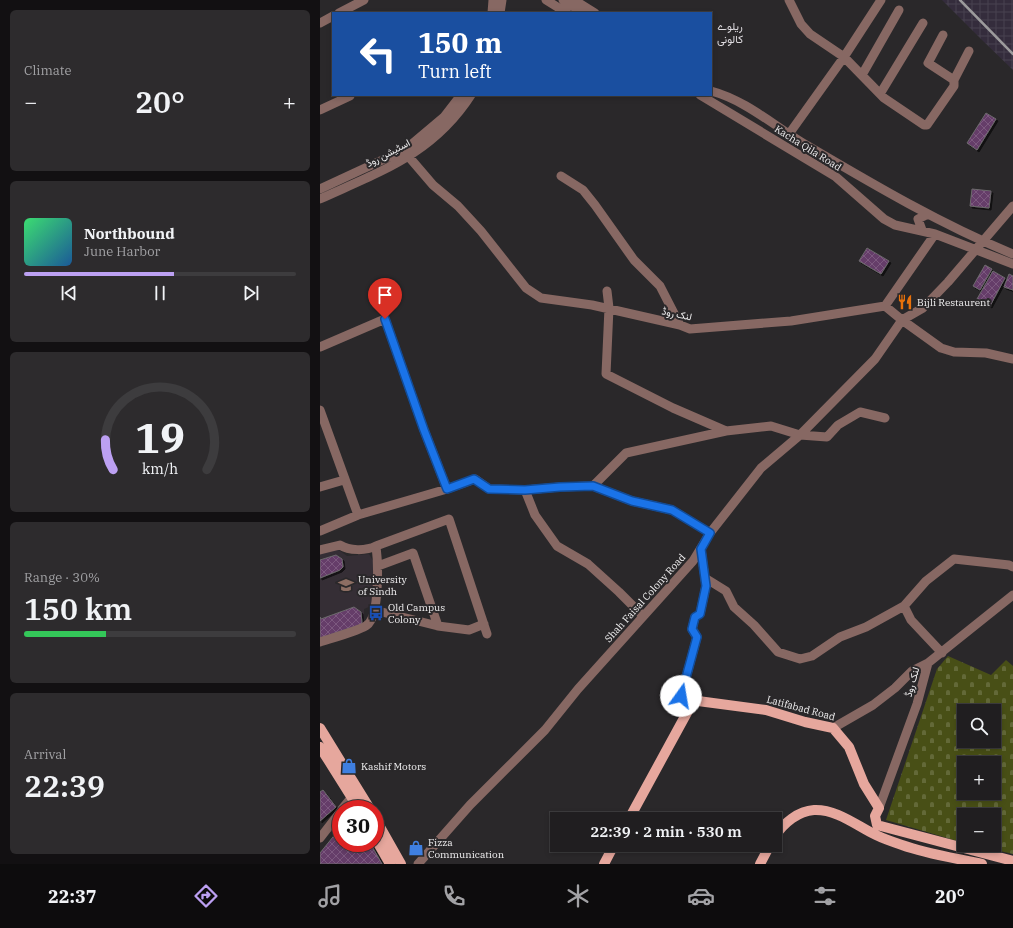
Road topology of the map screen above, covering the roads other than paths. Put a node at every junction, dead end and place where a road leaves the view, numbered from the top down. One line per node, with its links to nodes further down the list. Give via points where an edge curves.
1 (364, 0): 9 (street)
2 (493, 0): 10 (street)
3 (563, 0): 12 (street)
4 (574, 0): 13 (street)
5 (789, 0): 19 (street, via 801,24 810,34)
6 (881, 0): 19 (street)
7 (546, 1): 11 (street)
8 (899, 10): 20 (street)
9 (341, 12)
10 (492, 12)
11 (565, 12)
12 (581, 12)
13 (593, 12)
14 (332, 17): 15 (street)
15 (320, 23)
16 (923, 23): 24 (street)
17 (943, 35): 21 (street, via 928,63)
18 (969, 51): 21 (street)
19 (844, 57): 20 (street); 33 (street)
20 (862, 76): 24 (street)
21 (954, 80): 24 (street, via 954,86 927,125)
22 (712, 85): 25 (street)
23 (712, 91): 25 (street)
24 (880, 94)
25 (727, 95): 33 (street)
26 (350, 96): 32 (street)
27 (460, 96): 36 (street, اسٹیشن روڈ, via 444,117 406,149)
28 (470, 96): 34 (street, اسٹیشن روڈ, via 448,127)
29 (702, 96): 31 (street, Kacha Qila Road)
30 (712, 96): 31 (street)
31 (722, 109): 40 (street, Kacha Qila Road, via 836,177 884,219 895,225)
32 (320, 110)
33 (789, 134): 39 (street)
34 (408, 157): 37 (street, اسٹیشن روڈ); 48 (street, لنک روڈ, via 433,185 481,230 526,288 541,298)
35 (561, 176): 50 (street, via 583,190 634,260 660,286)
36 (320, 189)
37 (320, 199)
38 (1013, 206): 42 (street, Shah Faisal Colony Road)
39 (928, 214): 40 (street, via 918,219); 42 (street)
40 (922, 230): 41 (street, Kacha Qila Road)
41 (935, 234): 43 (street, Kacha Qila Road); 47 (street)
42 (981, 241): 43 (street, Shah Faisal Colony Road); 44 (street)
43 (974, 250): 45 (street, Kacha Qila Road); 49 (street, Shah Faisal Colony Road, via 923,308)
44 (1013, 254)
45 (1013, 264)
46 (607, 291): 48 (street)
47 (885, 306): 49 (street); 50 (street, لنک روڈ, via 791,320 690,329)
48 (608, 308): 50 (street, لنک روڈ); 55 (street, via 606,374)
49 (902, 320): 52 (street, via 941,348); 56 (street, Shah Faisal Colony Road, via 875,359)
50 (680, 325)
51 (320, 347): 60 (street, via 385,319)
52 (1013, 359)
53 (320, 410): 57 (street)
54 (885, 418): 56 (street, via 860,412 838,425 827,437)
55 (726, 431): 56 (street, via 771,426); 59 (street, via 626,453)
56 (800, 435): 64 (street, Shah Faisal Colony Road, via 761,468)
57 (344, 480): 58 (street); 62 (street)
58 (320, 486)
59 (593, 486): 61 (street); 64 (street, via 632,501 672,510)
60 (447, 489): 61 (street, via 474,479 489,489); 62 (street)
61 (525, 490): 74 (street, via 535,515 557,546 588,564)
62 (358, 516): 63 (street)
63 (320, 531)
64 (710, 533): 66 (street, Shah Faisal Colony Road)
65 (376, 546): 67 (street, via 362,550 340,545); 68 (street); 75 (street, via 449,520)
66 (701, 549): 70 (street); 74 (street, Shah Faisal Colony Road)
67 (320, 550)
68 (378, 566): 73 (street); 76 (street, via 413,553)
69 (1013, 567): 72 (street, via 954,559 926,581)
70 (705, 578): 72 (street, via 726,591 734,607 778,652 800,660); 81 (street, via 700,614 695,617 692,629 697,637 681,696)
71 (1013, 595): 79 (street, لنک روڈ)
72 (904, 606): 79 (street, via 911,620)
73 (374, 610): 76 (street); 78 (street, via 373,618 367,625)
74 (643, 616): 101 (street, Shah Faisal Colony Road, via 545,730 470,806)
75 (484, 624): 76 (street, via 469,630); 77 (street)
76 (438, 626)
77 (487, 634)
78 (320, 642)
79 (942, 653): 80 (street, لنک روڈ)
80 (928, 663): 83 (street, via 912,671 873,705); 89 (street, لنک روڈ, via 917,704)
81 (693, 702): 83 (main road, Latifabad Road, via 766,710); 90 (main road)
82 (320, 728): 88 (main road)
83 (833, 728): 89 (main road, Latifabad Road, via 848,747 864,784)
84 (320, 746): 85 (main road)
85 (352, 797): 86 (street); 87 (main road)
86 (350, 800)
87 (354, 800)
88 (364, 800)
89 (879, 808): 98 (main road, via 875,816 877,825)
90 (633, 812)
91 (332, 823): 94 (street)
92 (782, 827): 104 (main road, via 796,816 816,810 835,814 877,836 904,846)
93 (384, 834): 100 (main road)
94 (320, 838)
95 (383, 852): 99 (main road)
96 (610, 852): 102 (main road)
97 (766, 852): 103 (main road)
98 (1013, 861)
99 (390, 864)
100 (401, 864)
101 (418, 864)
102 (604, 864)
103 (760, 864)
104 (982, 864)

